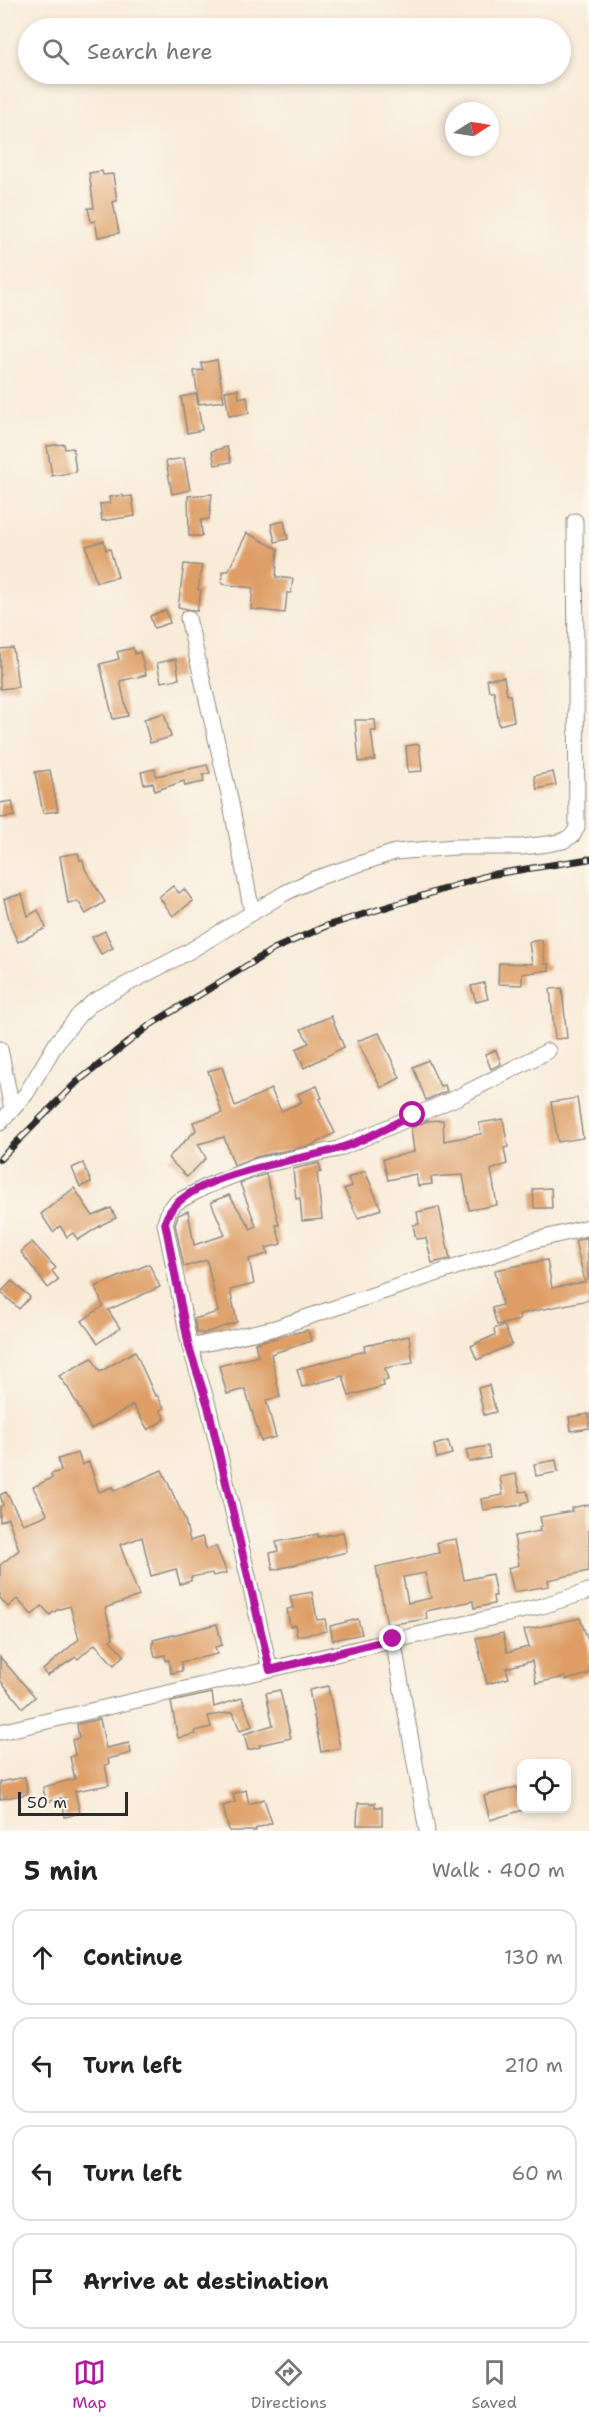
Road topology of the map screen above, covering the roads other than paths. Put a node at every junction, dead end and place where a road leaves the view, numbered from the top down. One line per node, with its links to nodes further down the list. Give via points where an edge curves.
1 (575, 521): 3 (street, via 576,831 563,841 548,844 395,852 314,879)
2 (188, 618): 3 (street)
3 (252, 912): 6 (street, via 188,952 93,1002 57,1042 26,1094)
4 (0, 1050): 6 (street)
5 (548, 1051): 9 (street, via 458,1097 338,1149 258,1166 177,1202 165,1222)
6 (12, 1108): 7 (street)
7 (0, 1123)
8 (589, 1227): 9 (street, via 536,1240 275,1328)
9 (189, 1347): 12 (street, via 208,1406)
10 (589, 1591): 11 (street, via 542,1606)
11 (393, 1639): 12 (street); 14 (street)
12 (270, 1670): 13 (street)
13 (0, 1732)
14 (427, 1831)

